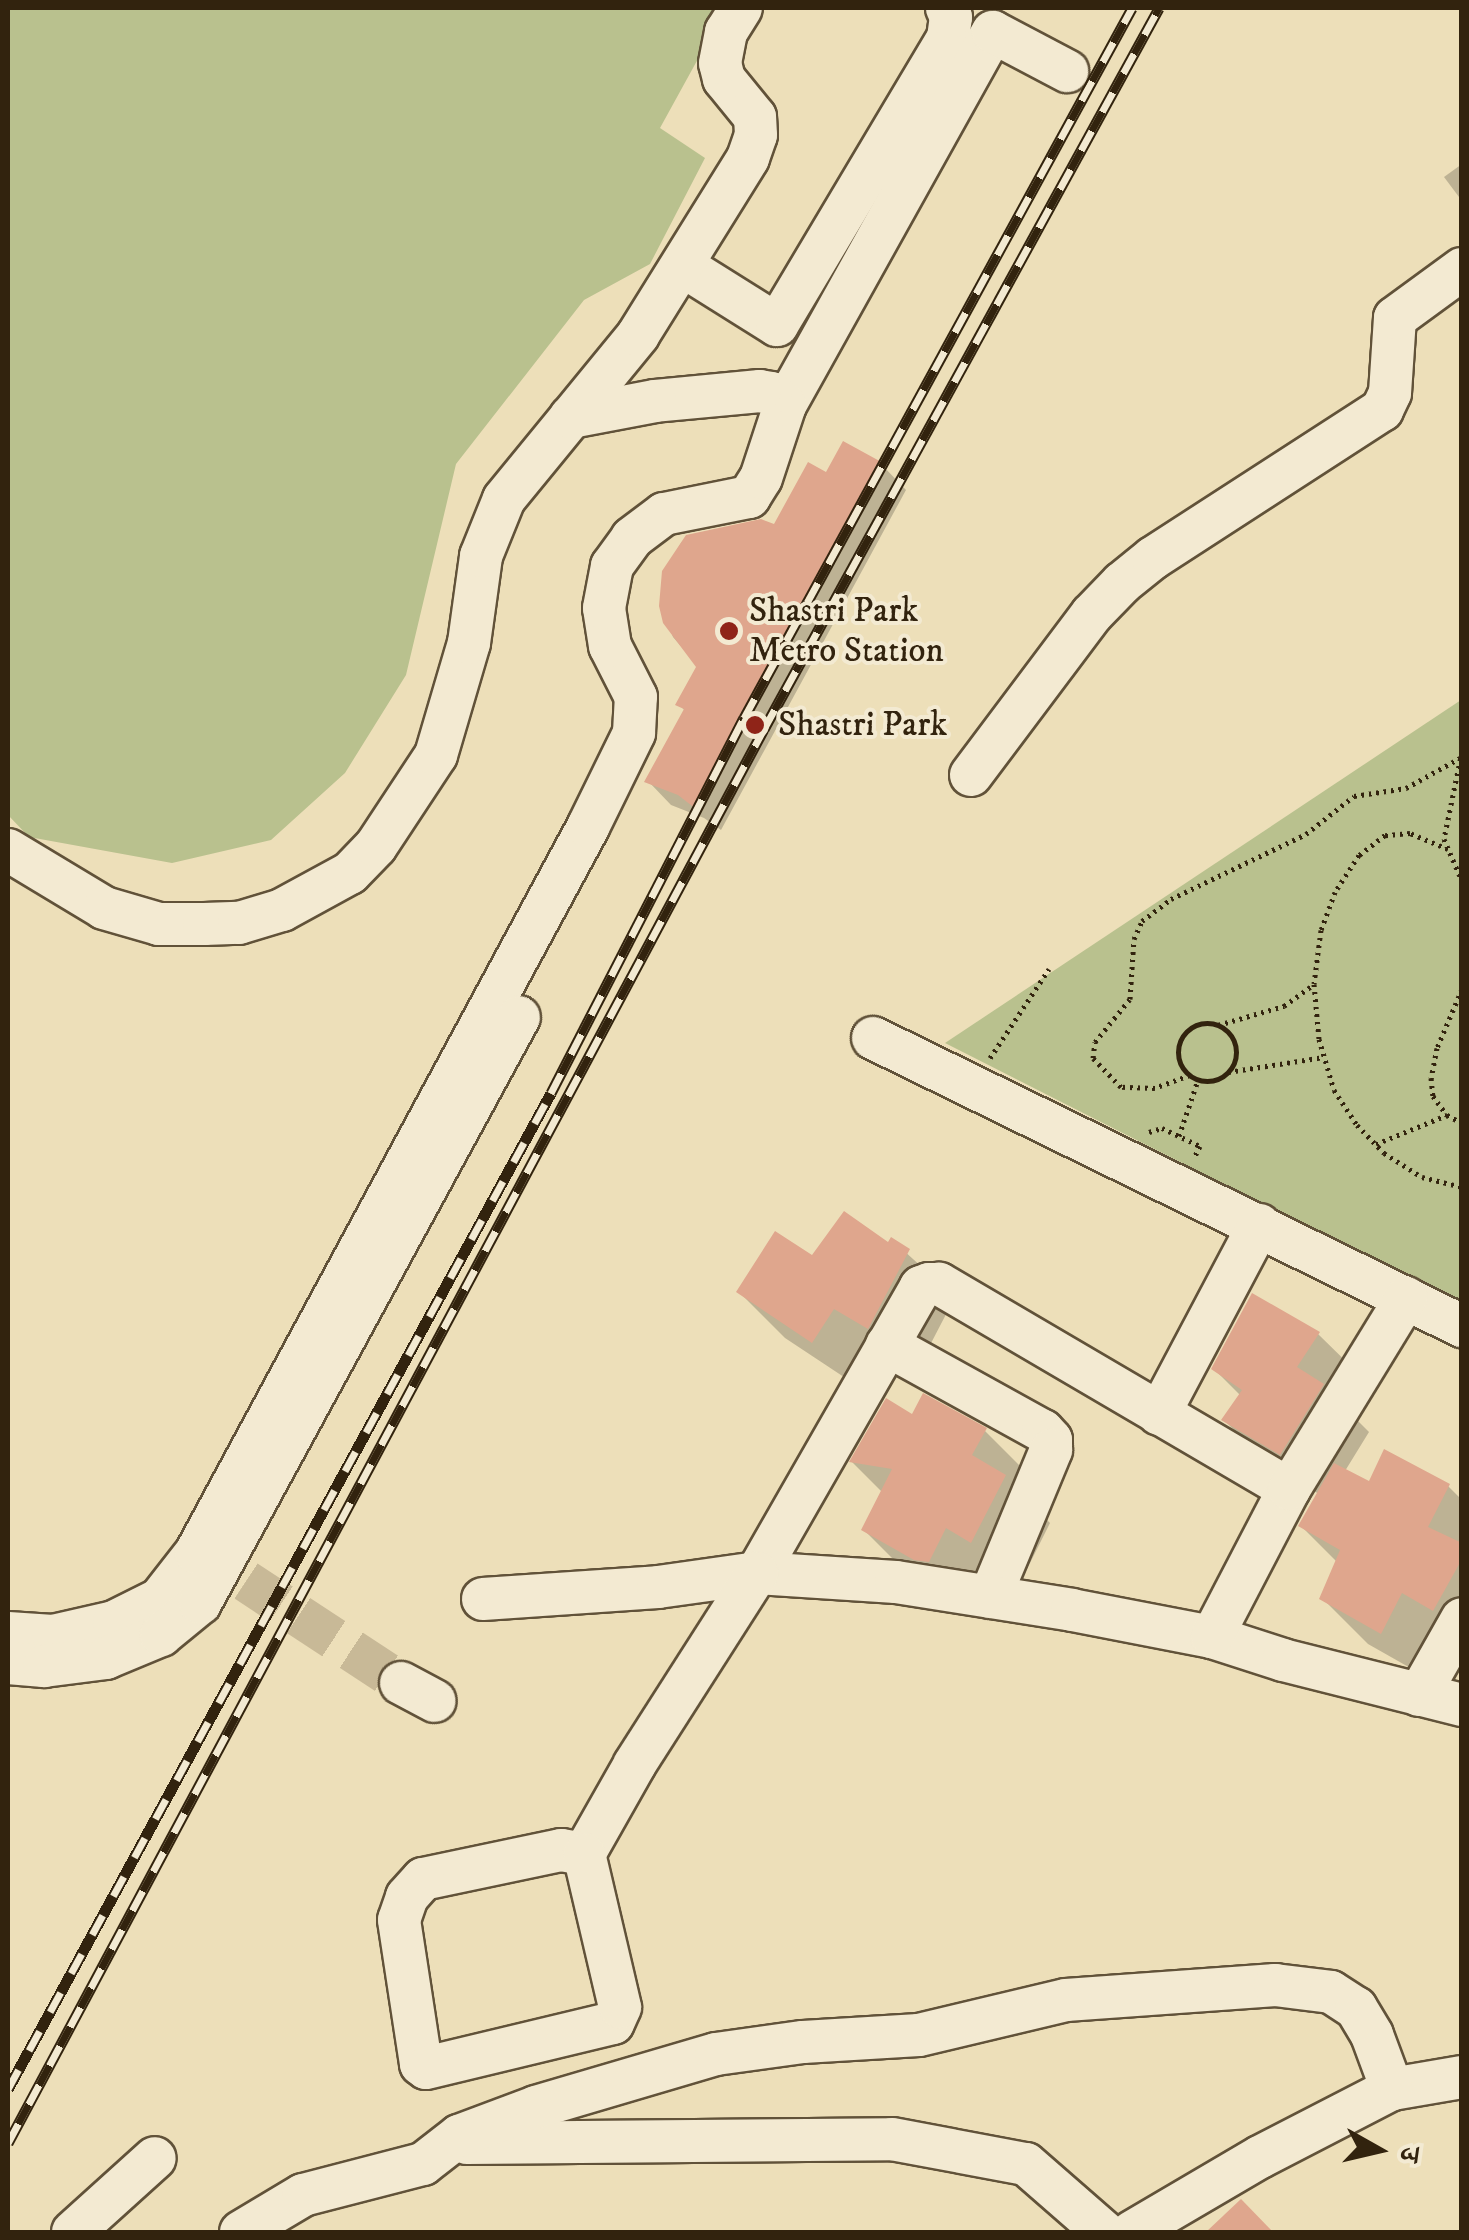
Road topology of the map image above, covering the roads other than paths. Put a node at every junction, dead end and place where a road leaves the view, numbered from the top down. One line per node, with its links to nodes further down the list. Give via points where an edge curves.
1 (741, 8): 4 (street, via 726,32 720,64 755,117 756,135)
2 (947, 8): 4 (street, via 948,38 777,324)
3 (1067, 71): 6 (street, via 993,32)
4 (683, 266): 7 (street)
5 (1462, 269): 8 (street, via 1395,318 1390,393 1382,410 1122,583)
6 (785, 405): 7 (street, via 760,391); 17 (street, via 748,497 664,514 632,538 612,566 604,608 610,646 636,697 637,713 634,733 588,827 597,872)
7 (571, 416): 9 (street, via 504,500 481,556 462,676 436,755 376,846 350,873 282,910 240,923 159,924 104,908)
8 (971, 775)
9 (8, 850)
10 (873, 1038): 11 (street)
11 (1259, 1225): 12 (street); 15 (street)
12 (1406, 1298): 13 (street); 16 (street)
13 (1462, 1326)
14 (887, 1344): 15 (street, via 921,1287 939,1284); 18 (street); 19 (street, via 1043,1430 1050,1440)
15 (1159, 1414): 16 (street)
16 (1288, 1489): 23 (street)
17 (221, 1567): 22 (street, via 114,1622 53,1636); 24 (street, via 179,1623 133,1648 74,1664)
18 (757, 1573): 19 (street, via 896,1582); 20 (street); 27 (street)
19 (990, 1597): 23 (street)
20 (483, 1599)
21 (1462, 1619): 25 (street)
22 (8, 1633)
23 (1212, 1637): 25 (street)
24 (8, 1664)
25 (1419, 1695): 26 (street)
26 (1462, 1705)
27 (584, 1854): 27 (street, via 561,1850 423,1879 407,1897 400,1920 426,2068 612,2023 620,2007)
28 (1462, 2077): 29 (street)
29 (1392, 2089): 30 (street, via 1356,2008 1331,1992 1275,1985 1066,2000 920,2036 716,2054 536,2106); 35 (street)
30 (451, 2143): 33 (street, via 423,2164 302,2195); 34 (street, via 892,2139 1026,2164)
31 (155, 2158): 32 (street)
32 (74, 2232)
33 (241, 2232)
34 (1104, 2232)
35 (1132, 2232)

